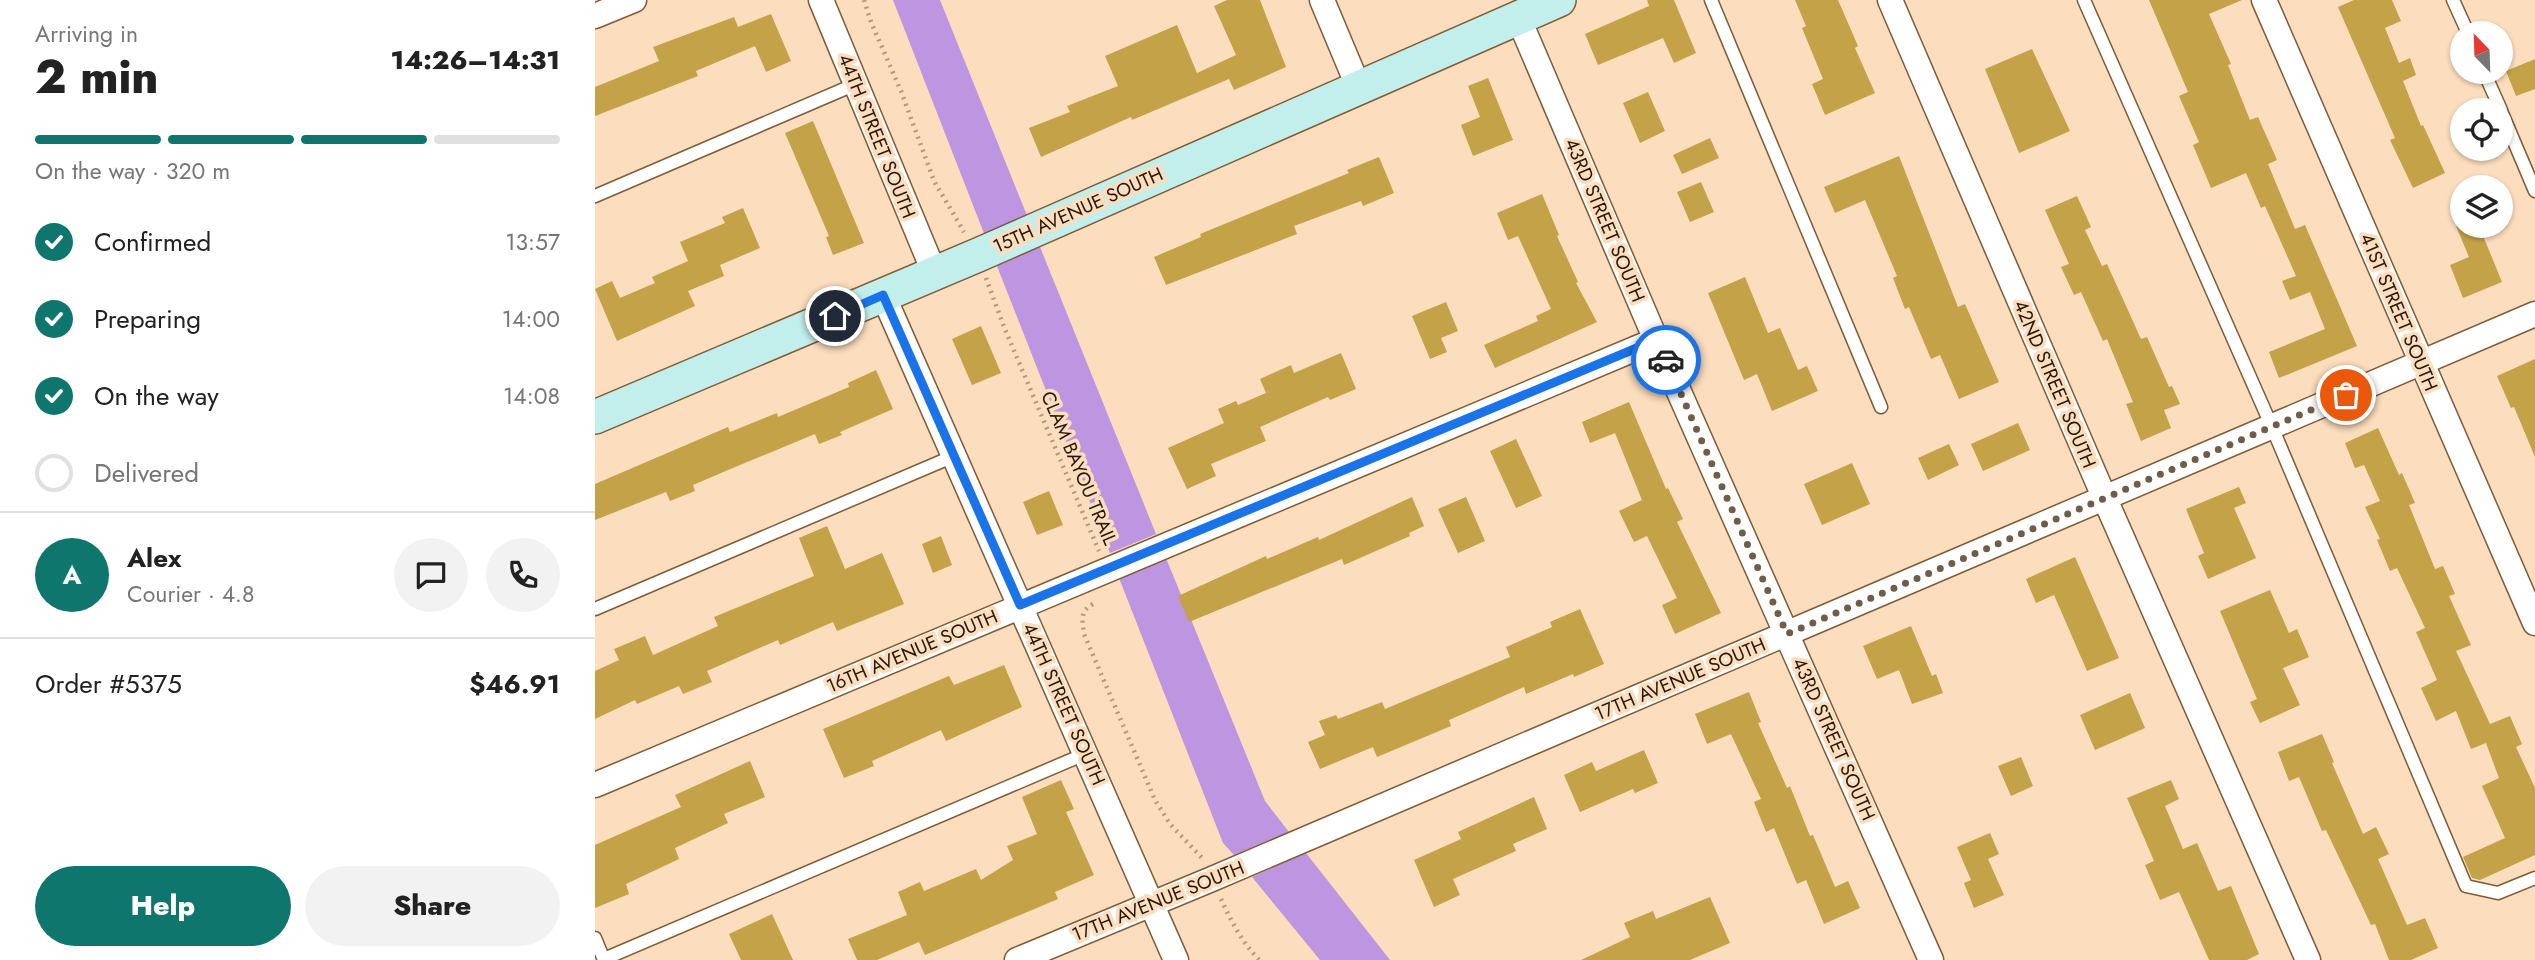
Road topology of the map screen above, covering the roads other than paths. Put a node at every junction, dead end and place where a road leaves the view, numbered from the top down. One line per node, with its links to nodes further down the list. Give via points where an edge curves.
1 (633, 0): 10 (street)
2 (821, 0): 13 (street, 44TH STREET SOUTH)
3 (1322, 0): 14 (street)
4 (1559, 0): 11 (street, 15TH AVENUE SOUTH)
5 (1711, 0): 23 (lane)
6 (1890, 0): 27 (street, 42ND STREET SOUTH)
7 (2084, 0): 25 (lane)
8 (2264, 0): 22 (street, 41ST STREET SOUTH)
9 (2453, 0): 12 (lane)
10 (595, 16)
11 (1518, 17): 14 (street, 15TH AVENUE SOUTH); 21 (street, 43RD STREET SOUTH)
12 (2463, 21)
13 (856, 84): 17 (lane); 18 (street, 44TH STREET SOUTH)
14 (1358, 86): 18 (street, 15TH AVENUE SOUTH)
15 (2513, 139): 16 (lane)
16 (2535, 191)
17 (595, 196)
18 (934, 272): 19 (street, 15TH AVENUE SOUTH)
19 (883, 295): 24 (street, 15TH AVENUE SOUTH); 26 (street, 44TH STREET SOUTH)
20 (2535, 314): 22 (street, 17TH AVENUE SOUTH)
21 (1656, 340): 28 (street, 16TH AVENUE SOUTH); 31 (street, 43RD STREET SOUTH)
22 (2421, 363): 25 (street, 17TH AVENUE SOUTH); 30 (street, 41ST STREET SOUTH)
23 (1881, 407)
24 (595, 417)
25 (2272, 427): 27 (street, 17TH AVENUE SOUTH); 34 (lane, via 2466,886 2498,893)
26 (954, 456): 28 (street, 44TH STREET SOUTH); 29 (lane)
27 (2105, 499): 31 (street, 17TH AVENUE SOUTH); 41 (street, 42ND STREET SOUTH)
28 (1020, 605): 32 (street, 44TH STREET SOUTH); 33 (street, 16TH AVENUE SOUTH)
29 (595, 608)
30 (2535, 624)
31 (1787, 634): 35 (street, 17TH AVENUE SOUTH); 40 (street, 43RD STREET SOUTH)
32 (1085, 754): 35 (street, 44TH STREET SOUTH); 37 (lane)
33 (595, 785)
34 (2535, 878)
35 (1151, 902): 38 (street, 17TH AVENUE SOUTH); 39 (street, 44TH STREET SOUTH)
36 (595, 938): 37 (lane)
37 (604, 960)
38 (1017, 960)
39 (1176, 960)
40 (1931, 960)
41 (2308, 960)

